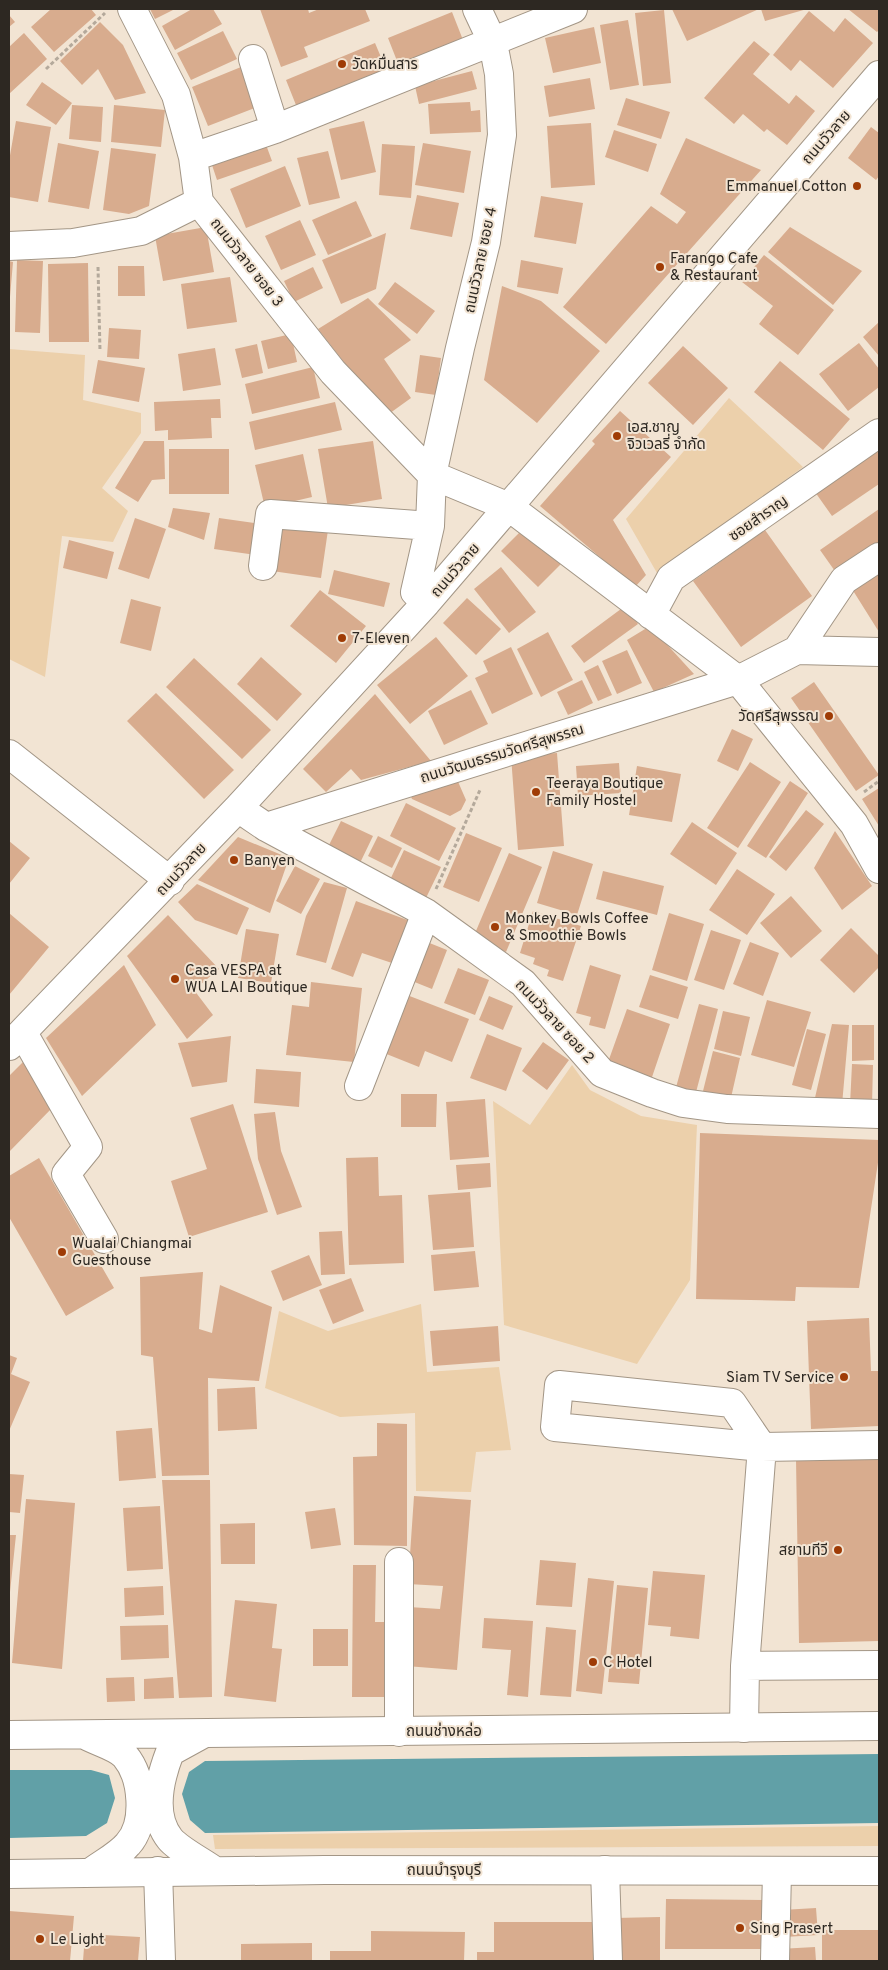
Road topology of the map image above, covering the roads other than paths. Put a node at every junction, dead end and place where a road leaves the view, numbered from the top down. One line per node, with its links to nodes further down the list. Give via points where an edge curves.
1 (132, 9): 8 (street, via 176,95)
2 (476, 9): 4 (street, ถนนวัวลาย ซอย 4)
3 (573, 9): 4 (street)
4 (493, 43): 7 (street); 12 (street, ถนนวัวลาย ซอย 4, via 499,74 502,135 486,242)
5 (253, 58): 7 (street)
6 (879, 75): 13 (street, ถนนวัวลาย)
7 (275, 129): 8 (street)
8 (193, 157): 9 (street)
9 (199, 202): 10 (street, via 141,231 73,243); 12 (street, ถนนวัวลาย ซอย 3, via 333,372)
10 (9, 246)
11 (879, 433): 18 (street, ซอยสำราญ, via 671,578)
12 (432, 475): 13 (street); 14 (street, ถนนวัวลาย ซอย 4)
13 (509, 507): 17 (street, ถนนวัวลาย); 18 (street)
14 (430, 526): 16 (street, via 265,514); 17 (street, ถนนวัวลาย ซอย 4, via 415,592)
15 (879, 557): 19 (street, via 844,580)
16 (263, 566)
17 (426, 603): 23 (street, ถนนวัวลาย)
18 (651, 615): 21 (street)
19 (797, 650): 20 (street); 21 (street, ถนนวัฒนธรรมวัดศรีสุพรรณ)
20 (879, 652)
21 (738, 680): 24 (street, ถนนวัฒนธรรมวัดศรีสุพรรณ); 25 (street, via 854,824)
22 (9, 754): 26 (street)
23 (238, 808): 24 (street, ถนนวัวลาย ซอย 2); 26 (street, ถนนวัวลาย)
24 (266, 827): 27 (street, ถนนวัวลาย ซอย 2)
25 (879, 869)
26 (170, 880): 28 (street, ถนนวัวลาย)
27 (426, 913): 29 (street); 30 (street, ถนนวัวลาย ซอย 2, via 523,983 602,1073 683,1103 768,1112)
28 (16, 1039): 31 (street, via 88,1147 66,1174)
29 (359, 1086)
30 (879, 1114)
31 (104, 1239)
32 (879, 1445): 33 (street)
33 (762, 1447): 33 (street, via 555,1427 560,1385 732,1403); 36 (street)
34 (399, 1562): 39 (street)
35 (879, 1665): 36 (street)
36 (745, 1666): 38 (street)
37 (879, 1726): 38 (street, ถนนช่างหล่อ)
38 (744, 1728): 39 (street, ถนนช่างหล่อ)
39 (399, 1732): 42 (street, ถนนช่างหล่อ)
40 (9, 1734): 41 (street, ถนนช่างหล่อ)
41 (84, 1734): 42 (street, ถนนช่างหล่อ); 48 (street, via 124,1756 136,1775 140,1797 137,1827 129,1844)
42 (204, 1734): 45 (street, via 170,1752 158,1796 161,1820 170,1839)
43 (606, 1870): 45 (street, ถนนบำรุงบุรี); 46 (street, ถนนบำรุงบุรี); 51 (street)
44 (158, 1871): 45 (street, ถนนบำรุงบุรี); 48 (street, ถนนบำรุงบุรี); 50 (street)
45 (215, 1871)
46 (777, 1871): 47 (street, ถนนบำรุงบุรี); 52 (street)
47 (879, 1871)
48 (91, 1872): 49 (street, ถนนบำรุงบุรี)
49 (9, 1874)
50 (161, 1961)
51 (608, 1961)
52 (775, 1961)

